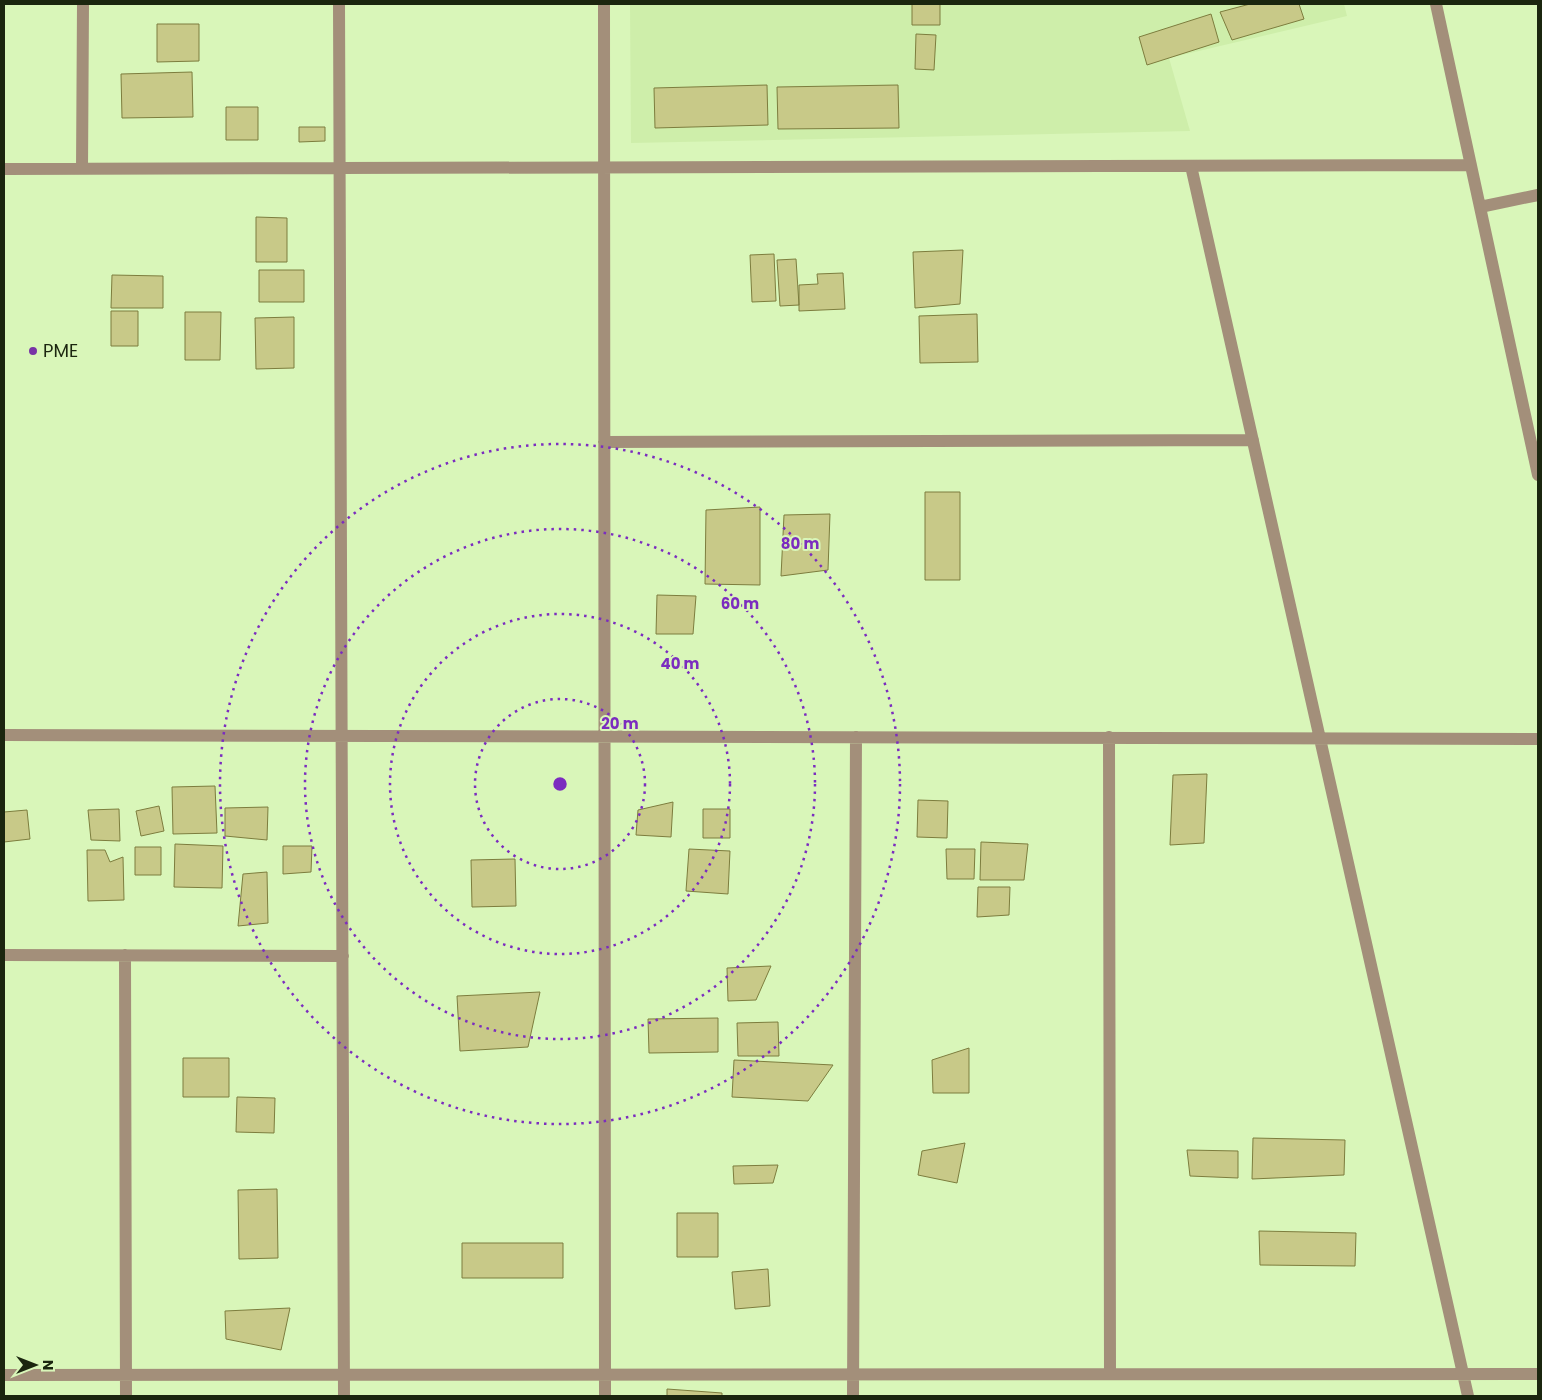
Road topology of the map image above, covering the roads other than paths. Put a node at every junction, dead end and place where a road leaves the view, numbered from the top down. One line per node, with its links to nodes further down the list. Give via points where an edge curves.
1 (83, 4): 10 (street)
2 (339, 4): 8 (street)
3 (604, 4): 7 (street)
4 (1436, 4): 5 (street)
5 (1471, 165): 6 (street); 12 (street)
6 (1191, 166): 7 (street); 13 (street)
7 (604, 167): 8 (street); 14 (street)
8 (340, 168): 10 (street); 17 (street)
9 (4, 169): 10 (street)
10 (82, 169)
11 (1538, 195): 12 (street)
12 (1480, 207): 15 (street)
13 (1253, 440): 14 (street); 21 (street)
14 (604, 442): 18 (street)
15 (1538, 475)
16 (4, 735): 17 (street)
17 (342, 736): 18 (street); 25 (street)
18 (604, 736): 19 (street); 33 (street)
19 (856, 737): 20 (street); 26 (street)
20 (1109, 737): 21 (street); 27 (street)
21 (1319, 738): 22 (street); 28 (street)
22 (1538, 739)
23 (4, 955): 24 (street)
24 (125, 955): 25 (street); 31 (street)
25 (343, 956): 32 (street)
26 (853, 1374): 27 (street); 33 (street); 37 (street)
27 (1110, 1374): 28 (street)
28 (1464, 1374): 29 (street); 38 (street)
29 (1538, 1374)
30 (4, 1375): 31 (street)
31 (126, 1375): 32 (street); 34 (street)
32 (344, 1375): 33 (street); 35 (street)
33 (605, 1375): 36 (street)
34 (126, 1396)
35 (344, 1396)
36 (605, 1396)
37 (853, 1396)
38 (1468, 1396)

